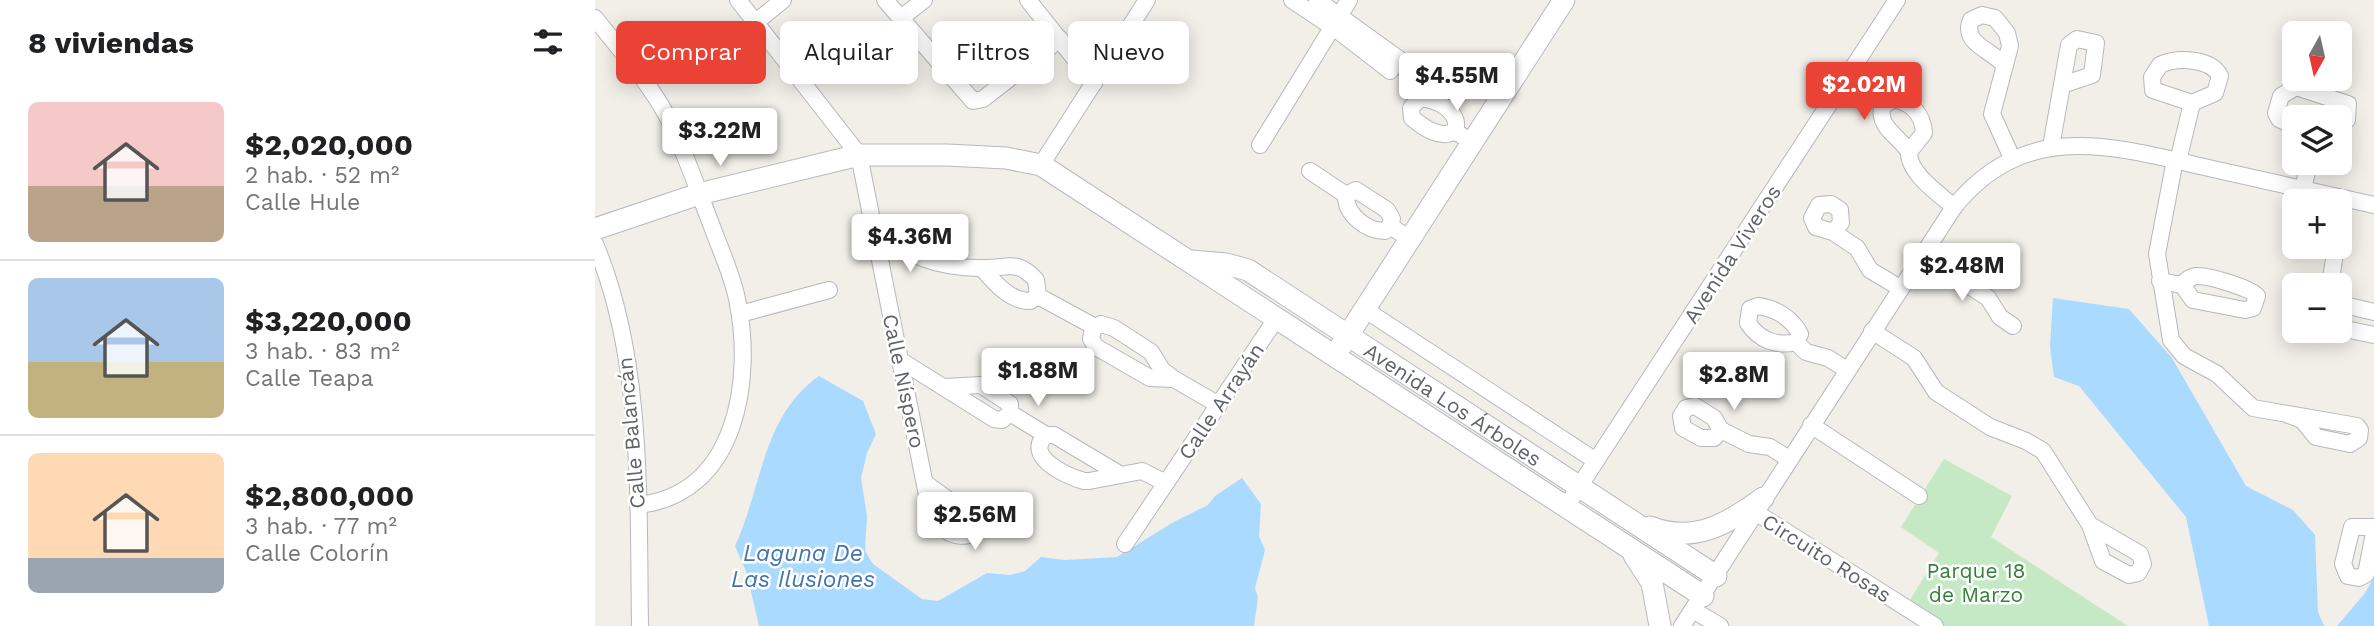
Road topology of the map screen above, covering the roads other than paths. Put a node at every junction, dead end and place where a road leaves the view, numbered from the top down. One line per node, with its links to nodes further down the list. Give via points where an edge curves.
1 (738, 0): 15 (street)
2 (783, 0): 16 (street)
3 (885, 0): 13 (street)
4 (923, 0): 13 (street)
5 (1028, 0): 19 (street)
6 (1147, 0): 17 (street)
7 (1292, 0): 14 (street)
8 (1317, 0): 14 (street)
9 (1349, 0): 14 (street)
10 (1564, 0): 46 (street, via 1463,137)
11 (1897, 0): 79 (street, Avenida Viveros)
12 (595, 18): 37 (street, via 659,102)
13 (901, 18): 19 (street, via 973,101 986,97)
14 (1336, 20): 27 (street)
15 (755, 21)
16 (757, 21)
17 (1134, 21)
18 (766, 35): 30 (street)
19 (1060, 39): 20 (street)
20 (1068, 49)
21 (2005, 66): 31 (street, via 1993,117)
22 (1093, 84): 33 (street)
23 (2062, 85): 28 (street)
24 (2192, 103): 32 (street)
25 (2348, 105): 26 (street, via 2296,87 2281,96 2276,113)
26 (2282, 120)
27 (1260, 145)
28 (2051, 147): 31 (street); 32 (street, via 2099,146)
29 (1909, 152): 41 (street, via 1924,180)
30 (859, 155): 33 (street, Avenida Los Árboles, via 1006,158); 37 (street, Avenida Los Árboles); 42 (street, Calle Níspero)
31 (2013, 158): 41 (street, via 1977,182)
32 (2176, 160): 36 (street); 51 (street, via 2159,233)
33 (1041, 165): 49 (street, Avenida Los Árboles)
34 (1310, 171): 38 (street)
35 (2307, 175): 36 (street)
36 (2304, 189)
37 (699, 194): 44 (street, Avenida Los Árboles); 59 (street)
38 (1346, 195): 43 (street, via 1356,190 1387,210); 43 (street, via 1354,217 1376,231)
39 (2352, 200): 40 (street)
40 (2374, 205)
41 (1954, 207): 48 (street)
42 (870, 217): 50 (street, via 885,235 919,258 947,266); 69 (street, Calle Níspero)
43 (1390, 226): 46 (street)
44 (595, 229)
45 (1833, 232): 53 (street, via 1859,250 1872,272)
46 (1410, 239): 57 (street)
47 (595, 244): 86 (street, Calle Balancán, via 621,334)
48 (1922, 255): 53 (street); 61 (street, via 1986,296 2000,317)
49 (1182, 258): 60 (street, Avenida Los Árboles); 66 (street, Avenida Los Árboles, via 1248,270)
50 (982, 268): 55 (street, via 993,282 1020,300); 55 (street, via 1004,264 1020,268 1036,280)
51 (2160, 281): 52 (street); 73 (street, via 2168,334 2182,353 2227,382 2253,408)
52 (2182, 285)
53 (1900, 288): 64 (street)
54 (829, 290): 59 (street)
55 (1038, 296): 62 (street)
56 (2352, 306): 58 (street)
57 (1364, 309): 66 (street); 79 (street)
58 (2374, 312)
59 (740, 314): 86 (street, via 742,380 726,443 709,468 684,491 660,502)
60 (1276, 319): 68 (street, Avenida Los Árboles); 72 (street, Calle Arrayán)
61 (2013, 326)
62 (1095, 327): 71 (street, via 1107,325 1151,352); 71 (street, via 1091,339 1096,347 1150,377)
63 (2352, 330): 65 (street)
64 (1872, 331): 70 (street); 90 (street, via 1913,357 1936,392 1993,429 2043,451)
65 (2374, 335)
66 (1347, 336): 68 (street); 77 (street, Avenida Los Árboles)
67 (1796, 342): 70 (street, via 1806,352)
68 (1334, 356): 80 (street, Avenida Los Árboles)
69 (899, 360): 76 (street, via 994,419 1002,420 1010,413); 82 (street, Calle Níspero)
70 (1847, 370): 74 (street)
71 (1174, 379): 72 (street)
72 (1219, 405): 83 (street, Calle Arrayán)
73 (2288, 415)
74 (1811, 425): 78 (street); 85 (street)
75 (1721, 430): 78 (street, via 1749,444 1770,447)
76 (1046, 435): 81 (street, Calle Arrayán, via 1054,435); 81 (street, Calle Arrayán, via 1038,449 1042,457 1078,479)
77 (1517, 446): 80 (street); 84 (street, Avenida Los Árboles)
78 (1789, 459): 87 (street)
79 (1596, 461): 84 (street, Avenida Viveros)
80 (1504, 466): 88 (street, Avenida Los Árboles)
81 (1121, 475): 83 (street, Calle Arrayán, via 1147,472)
82 (925, 483)
83 (1166, 483): 93 (street, Calle Arrayán)
84 (1579, 487): 88 (street, Avenida Viveros); 89 (street, Avenida Los Árboles)
85 (1919, 496)
86 (638, 505): 98 (street, Calle Balancán)
87 (1759, 505): 89 (street, via 1696,533 1655,529); 95 (street); 97 (street, Circuito Rosas)
88 (1566, 507): 94 (street, Avenida Los Árboles)
89 (1614, 510): 95 (street, Avenida Los Árboles)
90 (2090, 525)
91 (2374, 527): 92 (street, via 2352,527 2343,566 2348,576 2366,574)
92 (2374, 533)
93 (1125, 544)
94 (1623, 544): 96 (street, Avenida Los Árboles); 99 (street, via 1652,583)
95 (1716, 576): 96 (street)
96 (1698, 603): 100 (street); 101 (street)
97 (1927, 624)
98 (640, 626)
99 (1660, 626)
100 (1682, 626)
101 (1720, 626)

